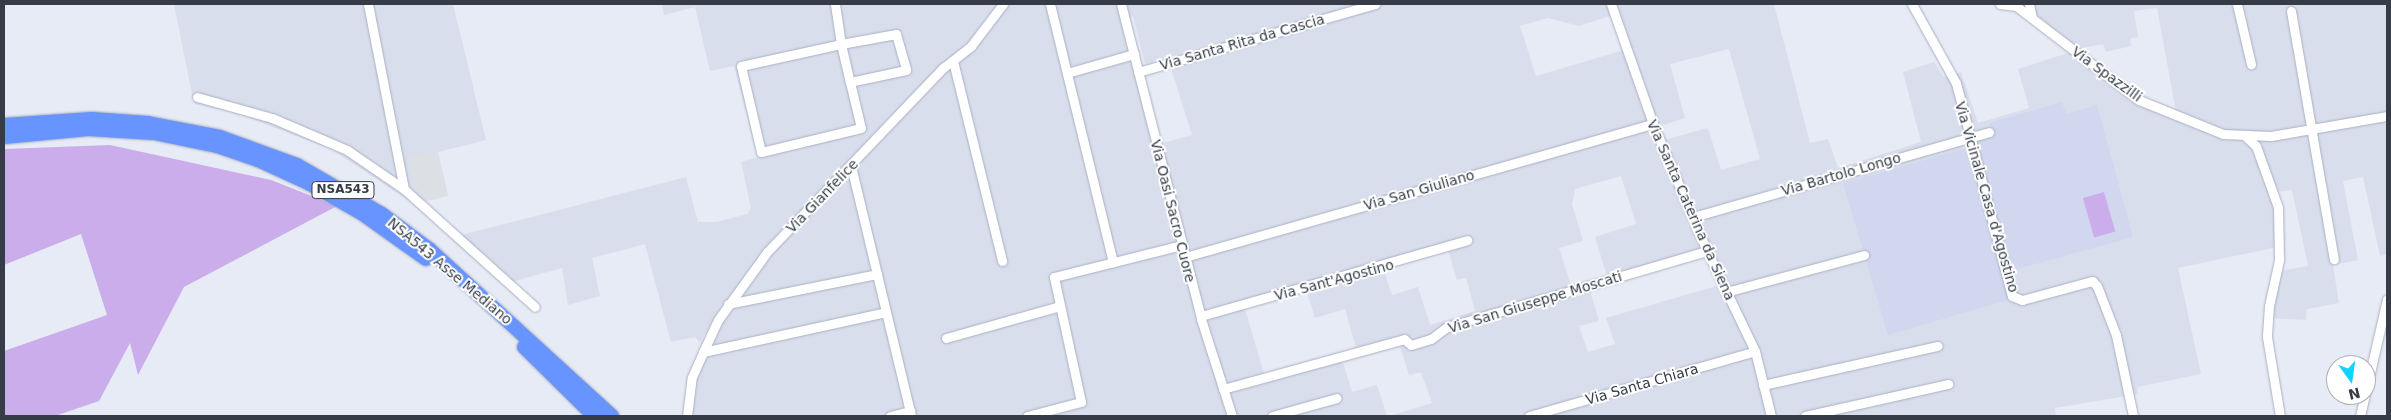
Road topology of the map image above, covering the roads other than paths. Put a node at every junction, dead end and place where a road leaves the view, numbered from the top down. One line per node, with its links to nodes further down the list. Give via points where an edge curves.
1 (370, 4): 31 (street)
2 (834, 4): 14 (street)
3 (1003, 4): 16 (street, Via Gianfelice, via 971,46)
4 (1050, 4): 18 (street)
5 (1122, 4): 15 (street, Via Oasi Sacro Cuore)
6 (1375, 4): 19 (street, Via Santa Rita da Cascia)
7 (1611, 4): 23 (street, Via Santa Caterina da Siena)
8 (1912, 4): 29 (street, Via Vicinale Casa d'Agostino, via 1956,84)
9 (2000, 4): 13 (street, Via Spazzilli, via 2016,6)
10 (2029, 4): 13 (street)
11 (2237, 4): 17 (street)
12 (2291, 11): 25 (street)
13 (2032, 18): 27 (street, Via Spazzilli, via 2138,100 2222,134)
14 (841, 44): 20 (street); 20 (street, via 896,34 906,70); 20 (street, via 740,66 761,152 861,128)
15 (1134, 54): 18 (street); 19 (street, Via Oasi Sacro Cuore)
16 (953, 60): 30 (street, Via Gianfelice); 39 (street)
17 (2251, 64)
18 (1067, 72): 40 (street)
19 (1138, 72): 34 (street, Via Oasi Sacro Cuore)
20 (850, 82)
21 (197, 97): 31 (street, via 272,118 347,150)
22 (2387, 116): 25 (street, Via Spazzilli)
23 (1653, 124): 32 (street, Via Santa Caterina da Siena); 37 (street, Via San Giuliano)
24 (4, 125): 51 (highway, NSA543 Asse Mediano / NSA543, via 92,119 148,122 220,137 297,165 382,214 460,275)
25 (2310, 130): 27 (street, Via Spazzilli, via 2271,136); 38 (street)
26 (1989, 132): 29 (street, Via Bartolo Longo)
27 (2244, 135): 72 (street, via 2256,146 2278,208 2279,260 2269,306 2267,337)
28 (4, 137): 61 (highway, NSA543 Asse Mediano / NSA543, via 88,129 154,133 217,146 308,183 363,214 422,256 526,348)
29 (1968, 137): 32 (street, Via Bartolo Longo); 71 (street, Via Vicinale Casa d'Agostino, via 2012,296 2022,300 2092,281 2097,286 2116,335)
30 (852, 166): 41 (street); 44 (street, Via Gianfelice, via 767,252)
31 (404, 189): 46 (street)
32 (1693, 217): 35 (street, Via Santa Caterina da Siena)
33 (1467, 240): 48 (street, Via Sant'Agostino)
34 (1182, 245): 37 (street, Via Oasi Sacro Cuore); 40 (street)
35 (1707, 251): 42 (street, Via Santa Caterina da Siena); 58 (street, Via San Giuseppe Moscati, via 1447,327 1431,339 1411,345 1404,340)
36 (1864, 255): 42 (street)
37 (1185, 257): 48 (street, Via Oasi Sacro Cuore)
38 (2334, 259)
39 (1002, 261)
40 (1113, 262): 45 (street, via 1054,277)
41 (877, 274): 44 (street); 47 (street)
42 (1726, 292): 52 (street, Via Santa Caterina da Siena)
43 (2387, 299): 54 (street)
44 (728, 304): 53 (street, Via Gianfelice)
45 (1060, 306): 49 (street); 65 (street, via 1081,402)
46 (534, 307)
47 (886, 312): 53 (street); 60 (street)
48 (1201, 316): 58 (street, Via Oasi Sacro Cuore)
49 (946, 338)
50 (1938, 346): 57 (street)
51 (540, 348): 55 (highway); 62 (highway, NSA543 Asse Mediano / NSA543)
52 (1755, 351): 57 (street, Via Santa Caterina da Siena); 68 (street, Via Santa Chiara)
53 (703, 352): 63 (street, Via Gianfelice, via 692,377)
54 (2374, 355)
55 (587, 379)
56 (1948, 384): 70 (street)
57 (1763, 385): 69 (street, Via Santa Caterina da Siena)
58 (1224, 389): 66 (street, Via Oasi Sacro Cuore)
59 (1336, 398): 67 (street)
60 (911, 414): 64 (street)
61 (594, 416)
62 (612, 416)
63 (687, 416)
64 (890, 416)
65 (1027, 416)
66 (1232, 416)
67 (1272, 416)
68 (1529, 416)
69 (1770, 416)
70 (1805, 416)
71 (2133, 416)
72 (2280, 416)

